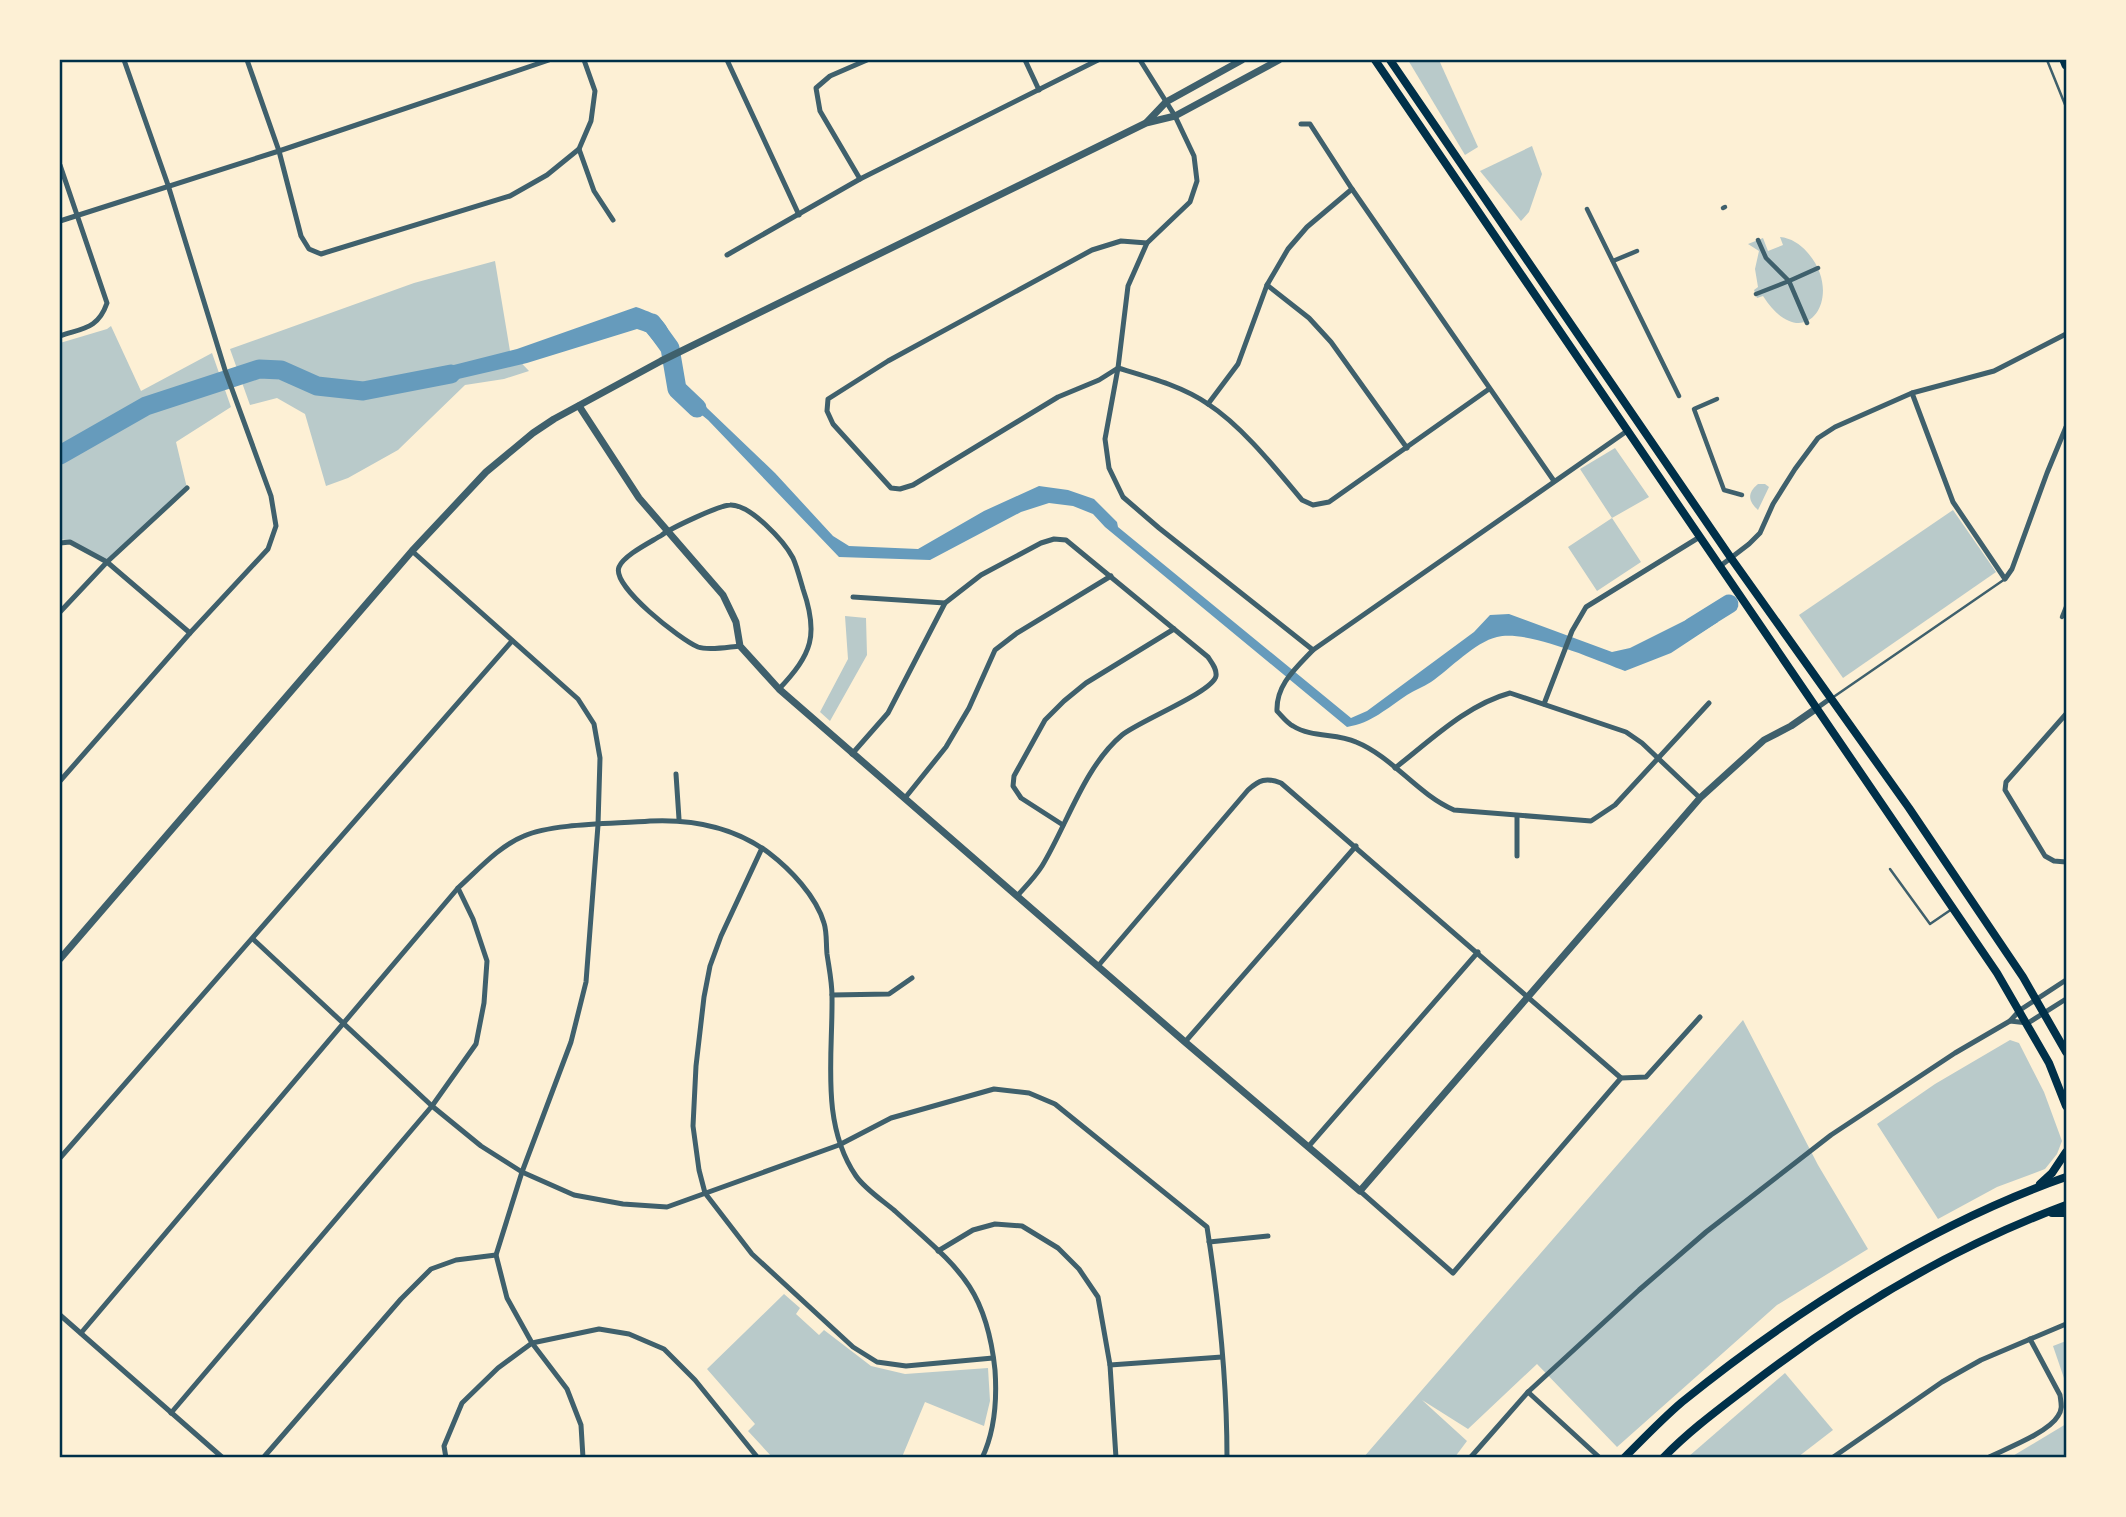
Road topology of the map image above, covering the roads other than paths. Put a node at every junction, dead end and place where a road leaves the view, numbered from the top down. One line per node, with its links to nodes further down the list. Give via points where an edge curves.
1 (124, 60): 29 (street)
2 (247, 60): 26 (street)
3 (549, 60): 26 (street)
4 (584, 60): 25 (street, via 595,91 592,121)
5 (727, 60): 32 (street)
6 (867, 60): 28 (street, via 830,76 816,88 820,111)
7 (1025, 60): 19 (street)
8 (1098, 60): 19 (street)
9 (1140, 60): 20 (street)
10 (1242, 60): 20 (street)
11 (1279, 60): 22 (street)
12 (1375, 60): 56 (main road)
13 (1390, 60): 18 (main road)
14 (1399, 60): 18 (main road)
15 (2046, 60): 21 (lane)
16 (2064, 60): 17 (highway)
17 (2067, 65)
18 (1404, 79): 65 (main road)
19 (1039, 90): 28 (street)
20 (1166, 102): 22 (street); 23 (street)
21 (2067, 107)
22 (1175, 116): 23 (street); 37 (street, via 1194,156 1197,181 1190,202)
23 (1146, 122): 54 (street, via 661,361)
24 (1301, 124): 30 (street, via 1310,124)
25 (579, 149): 26 (street, via 510,196 321,254 309,249 301,236); 34 (street, via 594,191)
26 (279, 151): 29 (street)
27 (60, 165): 33 (street)
28 (860, 179): 32 (street)
29 (169, 185): 33 (street); 76 (street, via 225,370 271,496 276,526 268,549)
30 (1352, 189): 43 (street, via 1287,248); 49 (street)
31 (1587, 209): 40 (street)
32 (799, 215): 39 (street)
33 (76, 216): 35 (street); 47 (street, via 107,303 102,318 94,324)
34 (613, 220)
35 (60, 221)
36 (1758, 240): 42 (street, via 1766,258)
37 (1147, 243): 48 (street, via 1128,286); 48 (street, via 1121,241 1092,250 858,379 828,399 827,411 891,488 900,489 1058,397)
38 (1637, 251): 40 (street)
39 (727, 255)
40 (1613, 261): 51 (street)
41 (1818, 268): 42 (street)
42 (1788, 281): 44 (street); 45 (street)
43 (1267, 285): 53 (street, via 1237,364); 57 (street, via 1331,342)
44 (1756, 294)
45 (1807, 323)
46 (2067, 334): 50 (street, via 1994,371)
47 (60, 336)
48 (1118, 368): 53 (street, via 1158,380); 79 (street, via 1105,439 1109,468 1123,496)
49 (1489, 390): 57 (street); 58 (street)
50 (1912, 393): 65 (street, via 1818,438 1780,493 1760,533); 69 (street, via 1953,502)
51 (1679, 396)
52 (1717, 399): 60 (street, via 1694,409 1724,490)
53 (1208, 404): 57 (street, via 1253,443 1302,500 1313,505 1329,502)
54 (579, 406): 61 (street, via 639,498); 64 (street, via 533,433 486,472)
55 (2067, 428): 69 (street)
56 (1627, 431): 58 (street); 62 (main road)
57 (1407, 448)
58 (1554, 481): 79 (street)
59 (187, 488): 66 (street)
60 (1742, 495)
61 (667, 531): 78 (street, via 723,595 736,622); 78 (street, via 631,554 618,576 629,593 681,638 701,648); 80 (street, via 729,504 746,509 764,523 792,557 809,606 812,640 800,667)
62 (1699, 538): 67 (main road); 83 (street, via 1586,607)
63 (60, 543): 66 (street, via 70,542)
64 (412, 551): 77 (street); 109 (street)
65 (1731, 558): 67 (street); 81 (main road)
66 (107, 562): 73 (street); 76 (street)
67 (1719, 567): 84 (main road)
68 (1111, 576): 71 (street, via 1066,540 1054,540 981,575); 75 (street); 91 (street, via 995,650 946,747)
69 (2005, 579): 81 (lane)
70 (853, 597): 71 (street)
71 (945, 603): 86 (street, via 888,713)
72 (2067, 607): 74 (street)
73 (60, 612)
74 (2062, 617)
75 (1174, 629): 96 (street, via 1208,657 1216,676 1204,691 1152,716 1106,750); 96 (street, via 1086,683 1045,720 1013,786 1021,798)
76 (190, 633): 90 (street)
77 (512, 641): 95 (street, via 579,699 594,724 600,758); 107 (street)
78 (740, 646): 80 (street)
79 (1313, 650): 88 (street, via 1284,682 1277,711 1293,726 1354,741)
80 (779, 689): 86 (street)
81 (1832, 698): 84 (street); 97 (main road)
82 (1709, 703): 87 (street)
83 (1544, 704): 87 (street, via 1626,732); 88 (street, via 1510,693 1494,697)
84 (1817, 708): 92 (street, via 1764,740); 100 (main road)
85 (2067, 714): 102 (street, via 2006,782 2005,790 2045,856)
86 (852, 754): 91 (street)
87 (1658, 759): 92 (street); 93 (street, via 1615,805 1591,821)
88 (1395, 768): 93 (street, via 1454,810)
89 (676, 774): 94 (street)
90 (60, 781)
91 (905, 797): 105 (street)
92 (1699, 798): 114 (street)
93 (1517, 816): 101 (street)
94 (679, 819): 95 (street); 99 (street, via 720,827)
95 (598, 825): 104 (street, via 524,835); 132 (street, via 586,982 571,1042)
96 (1063, 825): 105 (street, via 1041,868)
97 (1927, 837): 100 (main road); 115 (main road)
98 (1356, 846): 108 (street); 110 (street, via 1281,783 1264,779 1248,790); 123 (street)
99 (762, 848): 113 (street, via 803,885 824,922); 136 (street, via 721,936 704,997 693,1126)
100 (1913, 849): 106 (main road)
101 (1517, 856)
102 (2067, 862)
103 (1890, 869): 106 (lane, via 1930,924)
104 (458, 888): 121 (street); 126 (street, via 487,961 484,1003 475,1044)
105 (1018, 895): 110 (street)
106 (1953, 909): 117 (main road)
107 (253, 939): 121 (street); 131 (street)
108 (1478, 952): 114 (street); 129 (street)
109 (60, 959)
110 (1098, 966): 123 (street)
111 (912, 978): 113 (street, via 889,994)
112 (2067, 980): 115 (street)
113 (832, 995): 128 (street, via 829,1079)
114 (1528, 996): 125 (street); 135 (street)
115 (2037, 999): 117 (street); 118 (main road)
116 (2067, 999): 118 (street)
117 (2020, 1010): 120 (street); 122 (main road)
118 (2045, 1012): 122 (street); 124 (main road)
119 (1700, 1017): 125 (street, via 1646,1077)
120 (2010, 1021): 122 (street); 152 (street, via 1831,1135 1678,1256)
121 (344, 1022): 126 (street); 146 (street)
122 (2028, 1023): 127 (main road)
123 (1185, 1042): 129 (street)
124 (2067, 1052)
125 (1621, 1078): 135 (street, via 1453,1273)
126 (432, 1106): 132 (street); 153 (street)
127 (2067, 1106)
128 (839, 1145): 136 (street); 141 (street, via 891,1118 981,1092 1029,1093 1055,1104 1207,1227); 142 (street, via 857,1178)
129 (1308, 1147): 135 (street)
130 (2067, 1152): 134 (main road)
131 (60, 1158)
132 (522, 1172): 136 (street, via 574,1195 622,1205 667,1207); 143 (street)
133 (2067, 1177): 134 (main road)
134 (2036, 1187): 164 (main road, via 1884,1264 1776,1330 1681,1404)
135 (1360, 1191)
136 (705, 1193): 150 (street, via 752,1254 853,1347 877,1362 905,1366)
137 (2067, 1205): 139 (main road)
138 (2067, 1213): 139 (main road)
139 (2039, 1215): 165 (main road, via 1899,1285 1804,1345 1701,1423)
140 (1268, 1236): 141 (street)
141 (1209, 1242): 149 (street)
142 (938, 1251): 150 (street, via 976,1295); 151 (street, via 973,1230 995,1224 1022,1226 1058,1248 1098,1297)
143 (496, 1255): 148 (street, via 507,1298); 155 (street, via 430,1269)
144 (60, 1315): 146 (street)
145 (2067, 1324): 147 (street)
146 (81, 1334): 153 (street)
147 (2030, 1339): 166 (street, via 1942,1382); 167 (street, via 2060,1395 2060,1415 2051,1425)
148 (533, 1343): 156 (street, via 462,1403 444,1446); 157 (street, via 567,1389 581,1425); 158 (street, via 599,1329 629,1334 664,1349)
149 (1222, 1357): 151 (street); 161 (street)
150 (993, 1358): 159 (street, via 997,1396)
151 (1110, 1365): 160 (street)
152 (1528, 1392): 162 (street); 163 (street)
153 (171, 1413): 154 (street)
154 (223, 1458)
155 (263, 1458)
156 (446, 1458)
157 (583, 1458)
158 (758, 1458)
159 (982, 1458)
160 (1116, 1458)
161 (1227, 1458)
162 (1470, 1458)
163 (1600, 1458)
164 (1624, 1458)
165 (1663, 1458)
166 (1832, 1458)
167 (1987, 1458)

